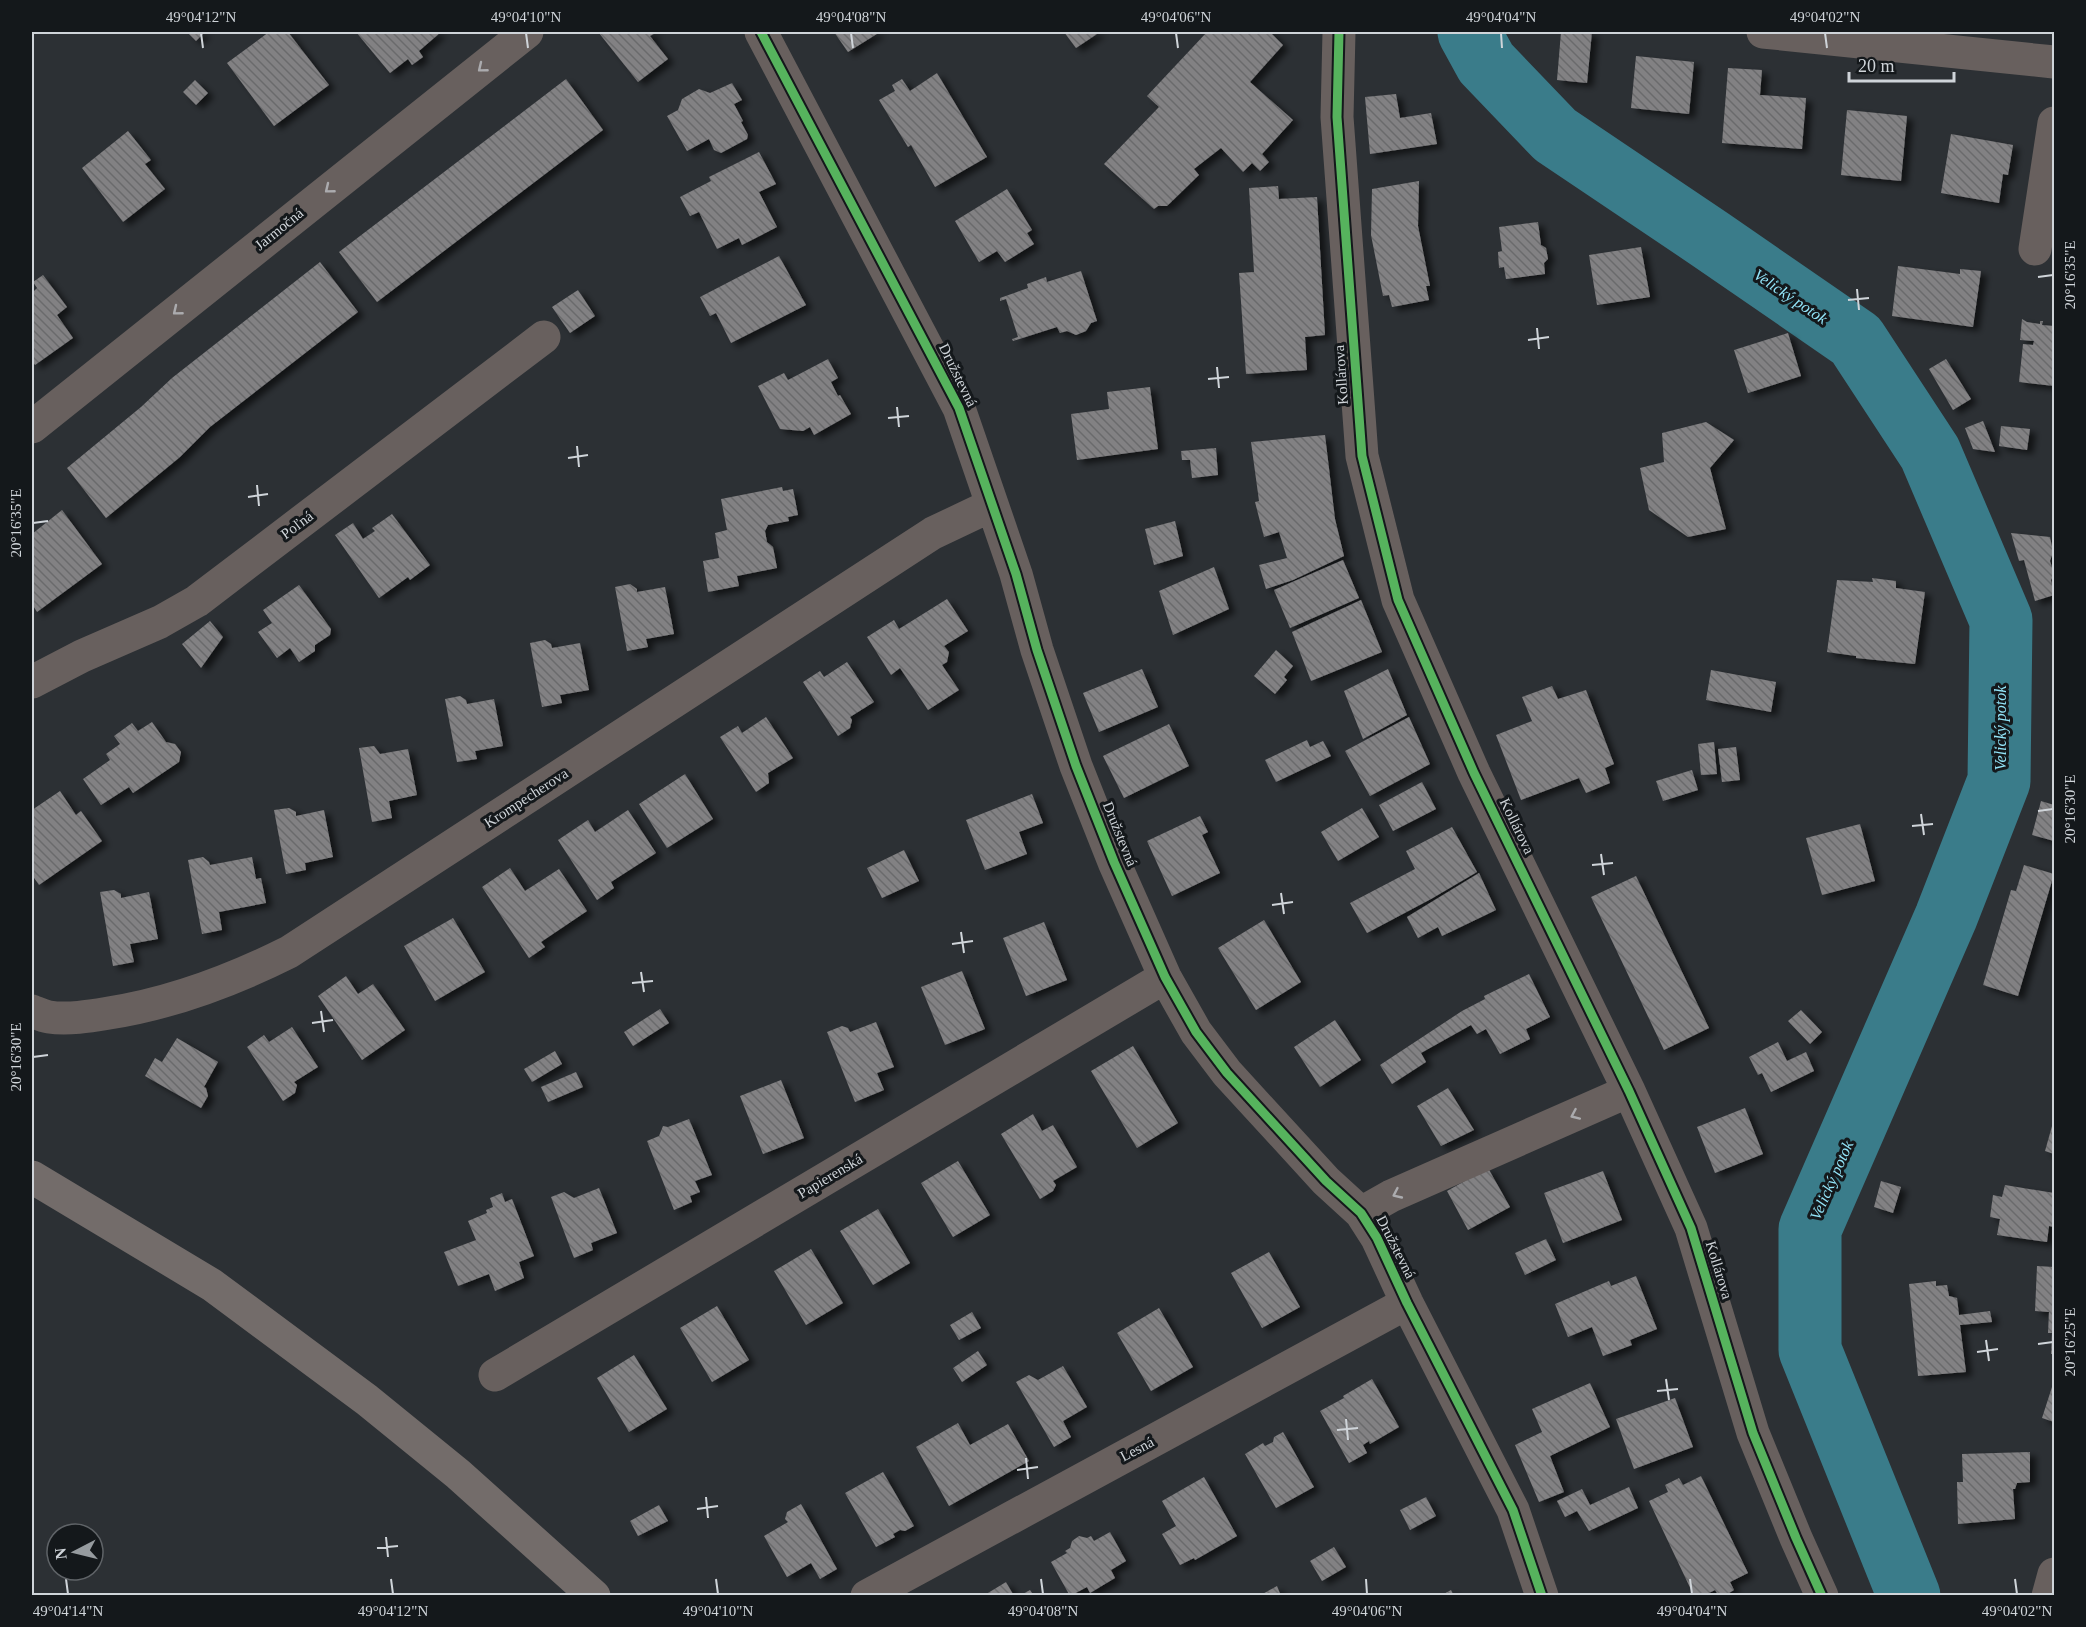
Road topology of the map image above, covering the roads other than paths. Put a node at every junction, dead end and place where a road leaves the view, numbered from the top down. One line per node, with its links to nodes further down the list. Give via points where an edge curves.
1 (527, 32): 9 (street, Jarmočná, one-way to 9)
2 (761, 32): 10 (street, Družstevná, via 959,408)
3 (1339, 32): 14 (street, Kollárova, via 1336,117 1362,456 1398,600 1474,773)
4 (1763, 32): 5 (street)
5 (2055, 62)
6 (2055, 123): 7 (street)
7 (2035, 249)
8 (544, 337): 11 (street, Poľná, via 197,601)
9 (32, 427)
10 (992, 505): 12 (street, Družstevná, via 1076,766); 13 (street, Krompecherova, via 933,533 289,952 246,974 138,1008 90,1016 50,1017)
11 (32, 682)
12 (1165, 977): 16 (street, Družstevná, via 1196,1032 1227,1073); 18 (street, Papierenská)
13 (32, 1011)
14 (1629, 1092): 16 (street, one-way to 16, via 1391,1196); 23 (street, Kollárova, via 1691,1228 1753,1433)
15 (32, 1177): 20 (main road, via 212,1285 367,1400)
16 (1361, 1214): 17 (street, Družstevná, via 1377,1238)
17 (1407, 1304): 21 (street, Lesná); 22 (street, Družstevná, via 1514,1510)
18 (495, 1375)
19 (2055, 1574): 24 (street)
20 (594, 1596)
21 (867, 1596)
22 (1542, 1596)
23 (1822, 1596)
24 (2048, 1596)

